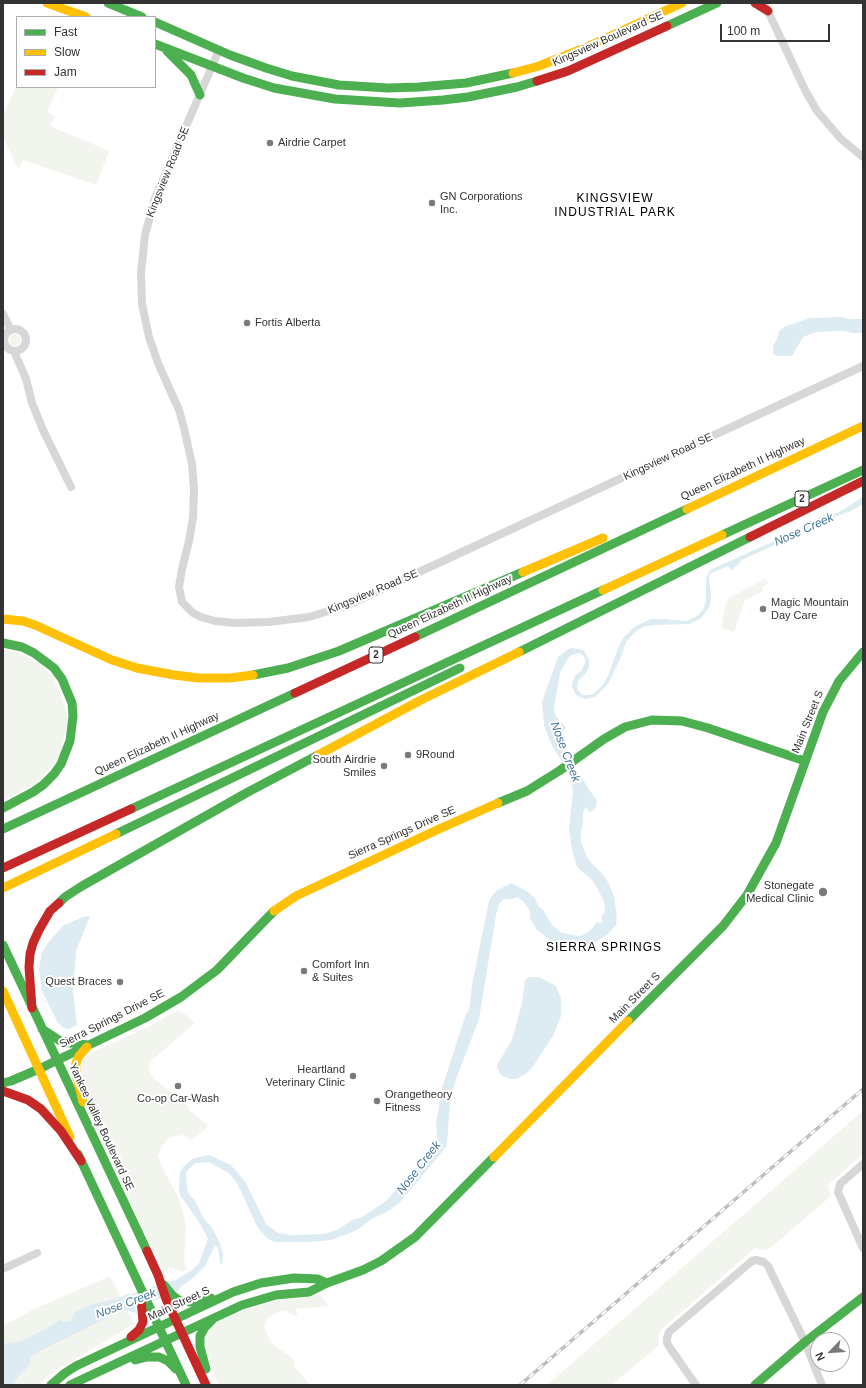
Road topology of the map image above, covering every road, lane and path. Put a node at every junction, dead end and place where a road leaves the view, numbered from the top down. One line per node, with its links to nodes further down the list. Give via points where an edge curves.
1 (47, 3): 7 (main road)
2 (108, 3): 8 (main road)
3 (682, 3): 11 (main road, Kingsview Boulevard SE, via 539,66 488,79 441,86 388,88 339,85 292,76)
4 (718, 3): 12 (main road, Kingsview Boulevard SE, via 568,71 517,87 468,98 400,103 354,101 274,88)
5 (755, 3): 6 (main road)
6 (766, 7): 14 (street, via 817,112 841,140)
7 (83, 16)
8 (140, 16)
9 (156, 22): 11 (main road, Kingsview Boulevard SE)
10 (159, 45): 12 (main road, Kingsview Boulevard SE); 13 (main road, via 191,75)
11 (218, 50): 12 (street, Kingsview Road SE)
12 (212, 66): 13 (street, Kingsview Road SE)
13 (200, 95): 19 (street, Kingsview Road SE, via 151,209 141,273 142,304 149,337 179,410 192,464 193,516 179,587 182,602 201,617 235,623 269,622 309,617 348,605)
14 (863, 157)
15 (3, 314): 16 (street)
16 (10, 330): 17 (street, via 5,336); 18 (street, via 19,330 26,338 22,349)
17 (4, 345): 18 (street)
18 (14, 351): 24 (street, via 43,430)
19 (863, 366)
20 (863, 426): 22 (main road, Queen Elizabeth II Highway / 2)
21 (863, 470): 25 (main road, 2)
22 (747, 480): 26 (main road, via 339,650 288,668 249,676 199,678 174,676 138,668 112,660 35,625); 33 (main road, Queen Elizabeth II Highway / 2)
23 (863, 481): 38 (main road, via 421,700 248,792 82,886 50,911 33,942 29,967)
24 (70, 487)
25 (741, 527): 27 (main road); 34 (main road, 2)
26 (3, 619)
27 (554, 623)
28 (3, 643): 32 (main road, via 22,647 54,668 62,679 72,703 73,716 70,741 54,774 33,792)
29 (863, 652): 31 (main road, Main Street S, via 839,681 823,712)
30 (470, 664): 35 (main road)
31 (805, 761): 40 (main road, Sierra Springs Drive SE, via 682,721 652,720 625,727 520,794 296,896 275,910 217,970 181,998); 52 (main road, Main Street S, via 770,855 747,895 723,926 415,1237 381,1261)
32 (3, 808)
33 (3, 829)
34 (3, 868)
35 (7, 886)
36 (3, 945): 38 (main road, Yankee Valley Boulevard SE)
37 (3, 991): 42 (main road)
38 (32, 1008): 39 (main road, Yankee Valley Boulevard SE)
39 (42, 1029): 40 (main road, via 62,1042); 41 (main road, Yankee Valley Boulevard SE)
40 (89, 1044): 41 (main road, Sierra Springs Drive SE); 45 (main road, via 79,1056 76,1072)
41 (57, 1061): 42 (main road, Sierra Springs Drive SE); 45 (main road, Yankee Valley Boulevard SE)
42 (39, 1069): 43 (main road, Sierra Springs Drive SE); 46 (main road)
43 (3, 1082)
44 (3, 1091): 46 (main road, via 28,1100 41,1109 61,1131)
45 (93, 1138): 51 (main road, Yankee Valley Boulevard SE)
46 (81, 1161): 53 (main road)
47 (863, 1164): 48 (street, via 840,1184 838,1192)
48 (863, 1248)
49 (37, 1253): 50 (street)
50 (3, 1269)
51 (158, 1275): 54 (main road, via 173,1296 180,1301 204,1300); 57 (main road, Yankee Valley Boulevard SE)
52 (327, 1282): 54 (main road, Main Street S, via 294,1278 261,1283); 56 (main road, Main Street S, via 309,1292 267,1297)
53 (138, 1284): 58 (main road); 62 (main road, via 143,1322 139,1330)
54 (233, 1292): 57 (main road, Main Street S)
55 (863, 1297): 61 (main road)
56 (223, 1313): 59 (main road, Main Street S); 69 (main road, via 209,1322 200,1336 201,1355)
57 (176, 1320): 58 (main road, Main Street S); 59 (main road, Yankee Valley Boulevard SE)
58 (159, 1328): 60 (main road); 62 (main road, Main Street S)
59 (182, 1333): 60 (main road, Main Street S); 68 (main road, Yankee Valley Boulevard SE)
60 (165, 1341): 63 (main road); 64 (main road, Main Street S)
61 (805, 1342): 70 (street, via 768,1266 760,1260 752,1261 669,1332 667,1344); 71 (main road); 72 (street)
62 (122, 1344): 65 (main road, Main Street S, via 76,1366)
63 (180, 1372): 64 (main road, via 163,1358 152,1356); 67 (main road)
64 (93, 1374): 66 (main road, Main Street S)
65 (51, 1385)
66 (70, 1385)
67 (186, 1385)
68 (206, 1385)
69 (212, 1385)
70 (696, 1385)
71 (755, 1385)
72 (822, 1385)

